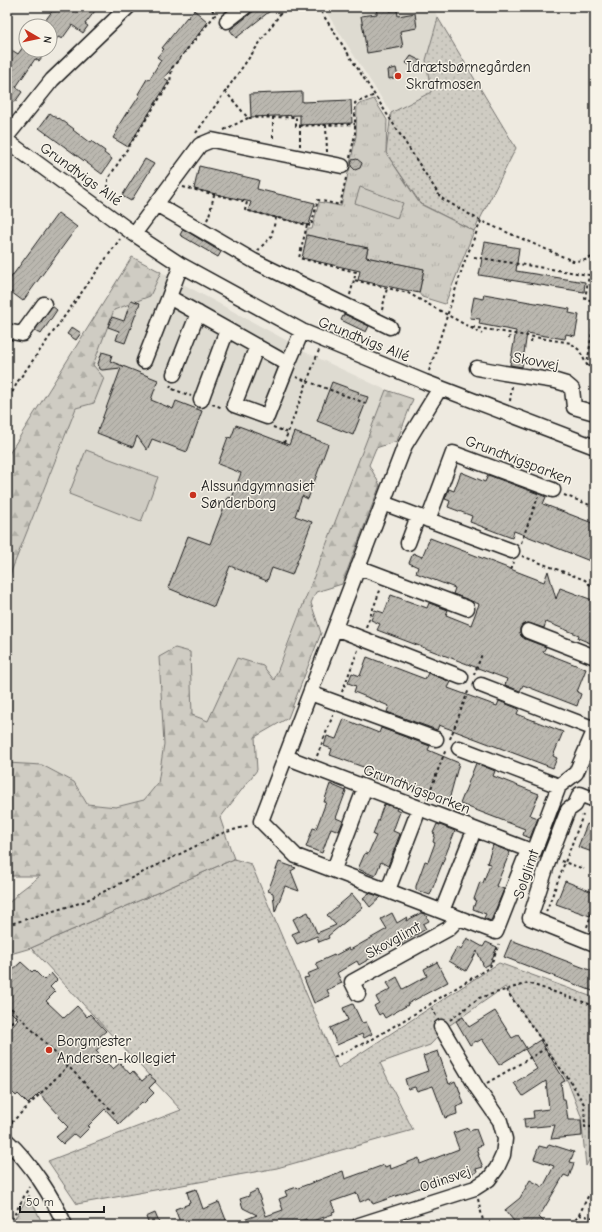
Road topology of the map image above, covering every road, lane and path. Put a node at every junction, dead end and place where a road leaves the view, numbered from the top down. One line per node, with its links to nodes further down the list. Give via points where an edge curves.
1 (128, 7): 13 (street, via 52,80)
2 (211, 7): 21 (path, via 215,15 172,68 170,82 108,179)
3 (244, 7): 5 (street)
4 (318, 7): 7 (path)
5 (227, 21)
6 (225, 91): 9 (path)
7 (375, 95): 10 (path, via 355,103); 25 (path, via 441,198)
8 (273, 117): 9 (path); 11 (path, via 296,117 296,126); 16 (path)
9 (248, 118): 14 (path, via 216,134)
10 (355, 124): 12 (path); 19 (path, via 355,134)
11 (300, 125): 12 (path); 17 (path)
12 (326, 125): 18 (path)
13 (7, 136)
14 (212, 140): 16 (street); 20 (street, via 200,145)
15 (7, 141): 28 (street, Grundtvigs Allé)
16 (274, 152): 17 (street)
17 (300, 158): 18 (street)
18 (327, 163): 19 (street)
19 (346, 168): 26 (path, via 340,205 318,200 311,226)
20 (170, 184): 22 (path); 23 (street)
21 (108, 188)
22 (214, 195): 24 (path, via 247,202 245,210); 27 (path, via 209,216)
23 (156, 204): 27 (street, Grundtvigs Allé); 28 (street)
24 (276, 218): 26 (path); 31 (path, via 271,237 260,248)
25 (481, 221): 29 (path, via 573,261); 39 (path, via 464,263)
26 (307, 225): 33 (path, via 299,258 356,272 354,280)
27 (201, 230): 31 (street, Grundtvigs Allé)
28 (134, 234): 32 (street, Grundtvigs Allé)
29 (595, 256)
30 (474, 257): 35 (path, via 589,275 585,299)
31 (254, 262): 40 (street, Grundtvigs Allé)
32 (181, 265): 34 (street); 44 (street, Grundtvigs Allé)
33 (387, 288): 39 (path, via 408,293); 40 (path, via 383,307)
34 (168, 297): 37 (street); 54 (street)
35 (595, 301)
36 (44, 304): 43 (street, via 22,334)
37 (198, 313): 42 (street); 59 (street)
38 (595, 313): 55 (path)
39 (448, 315): 41 (path); 62 (path)
40 (384, 324)
41 (471, 327): 45 (path); 46 (path)
42 (227, 330): 52 (street); 64 (street)
43 (7, 331)
44 (302, 331): 49 (street, Grundtvigs Allé); 56 (street)
45 (482, 334)
46 (510, 334): 47 (path); 48 (path)
47 (532, 337): 50 (path); 51 (path)
48 (509, 339)
49 (323, 340): 61 (path); 62 (street, Grundtvigs Allé)
50 (561, 341): 53 (path); 55 (path, via 571,343 579,350)
51 (530, 342)
52 (257, 346): 56 (street); 56 (street, via 234,405 267,417)
53 (561, 347)
54 (144, 361)
55 (587, 365): 58 (path)
56 (286, 368): 61 (path)
57 (477, 368): 60 (street, Skovvej)
58 (595, 370)
59 (174, 374)
60 (514, 375): 66 (street, Skovvej, via 566,384 572,389 574,407); 67 (path)
61 (307, 381): 65 (path); 68 (path)
62 (425, 382): 63 (street, Grundtvigs Allé)
63 (440, 388): 67 (street, Grundtvigs Allé); 71 (street, via 405,445)
64 (201, 400)
65 (365, 403)
66 (595, 413)
67 (508, 414): 69 (street, Grundtvigs Allé)
68 (284, 443)
69 (595, 447)
70 (548, 488): 72 (path, Grundtvigsparken); 73 (street, Grundtvigsparken, via 453,453); 75 (path)
71 (383, 503): 73 (street); 76 (street)
72 (595, 507)
73 (423, 518): 74 (street); 75 (street)
74 (408, 543)
75 (514, 552): 77 (path); 79 (path, via 584,580)
76 (358, 567): 78 (street); 81 (street)
77 (511, 569)
78 (385, 578): 80 (street); 83 (path)
79 (595, 587)
80 (467, 608)
81 (335, 628): 83 (street); 87 (street)
82 (528, 631): 85 (street)
83 (362, 638): 86 (street); 88 (path)
84 (482, 654): 86 (path)
85 (595, 656)
86 (471, 683): 89 (street); 97 (path)
87 (310, 693): 88 (street); 92 (street)
88 (338, 703): 90 (street); 93 (path)
89 (595, 729): 94 (street, via 576,773)
90 (436, 739)
91 (459, 748): 94 (street)
92 (286, 757): 93 (street, Grundtvigsparken); 98 (street)
93 (313, 767): 97 (street, Grundtvigsparken)
94 (559, 786): 97 (street, Grundtvigsparken, via 534,852)
95 (362, 795): 103 (street)
96 (592, 799): 100 (street, Solglimt, via 580,794 575,805 568,810); 102 (path)
97 (420, 813): 105 (street)
98 (261, 821): 103 (street, Skovglimt, via 296,856); 110 (path, via 220,834 83,902)
99 (471, 838): 106 (street)
100 (550, 856): 102 (path); 113 (street, Solglimt, via 530,918)
101 (526, 858): 112 (street)
102 (565, 862): 104 (path); 108 (path)
103 (334, 869): 105 (street, Skovglimt)
104 (584, 869)
105 (388, 890): 106 (street, Skovglimt)
106 (442, 911): 109 (street, Skovglimt)
107 (595, 916): 111 (path, via 591,915)
108 (545, 917)
109 (459, 918): 112 (street, Skovglimt); 115 (street, Skovglimt, via 448,929 352,982)
110 (7, 925)
111 (584, 932)
112 (499, 933): 117 (path, via 490,967)
113 (595, 944)
114 (506, 990): 118 (path, via 528,983); 121 (path, via 479,998); 122 (path)
115 (358, 994)
116 (7, 1004): 119 (path)
117 (430, 1004): 121 (path); 123 (path, via 371,1040)
118 (595, 1006)
119 (18, 1015): 120 (path); 124 (path)
120 (7, 1027)
121 (442, 1027): 125 (street, Odinsvej)
122 (546, 1050): 125 (path); 127 (path, via 569,1079 584,1104 585,1127)
123 (334, 1057)
124 (68, 1066): 126 (path); 128 (path)
125 (477, 1088): 132 (street, Odinsvej, via 500,1121 505,1139 503,1156 497,1168 489,1179)
126 (116, 1114)
127 (595, 1127)
128 (7, 1128)
129 (7, 1141): 130 (street)
130 (36, 1175): 135 (path); 136 (street)
131 (595, 1182): 133 (path)
132 (475, 1188): 137 (street, Odinsvej); 138 (path)
133 (579, 1215): 134 (path); 139 (path)
134 (595, 1218)
135 (9, 1225)
136 (65, 1225)
137 (359, 1225)
138 (484, 1225)
139 (572, 1225)

